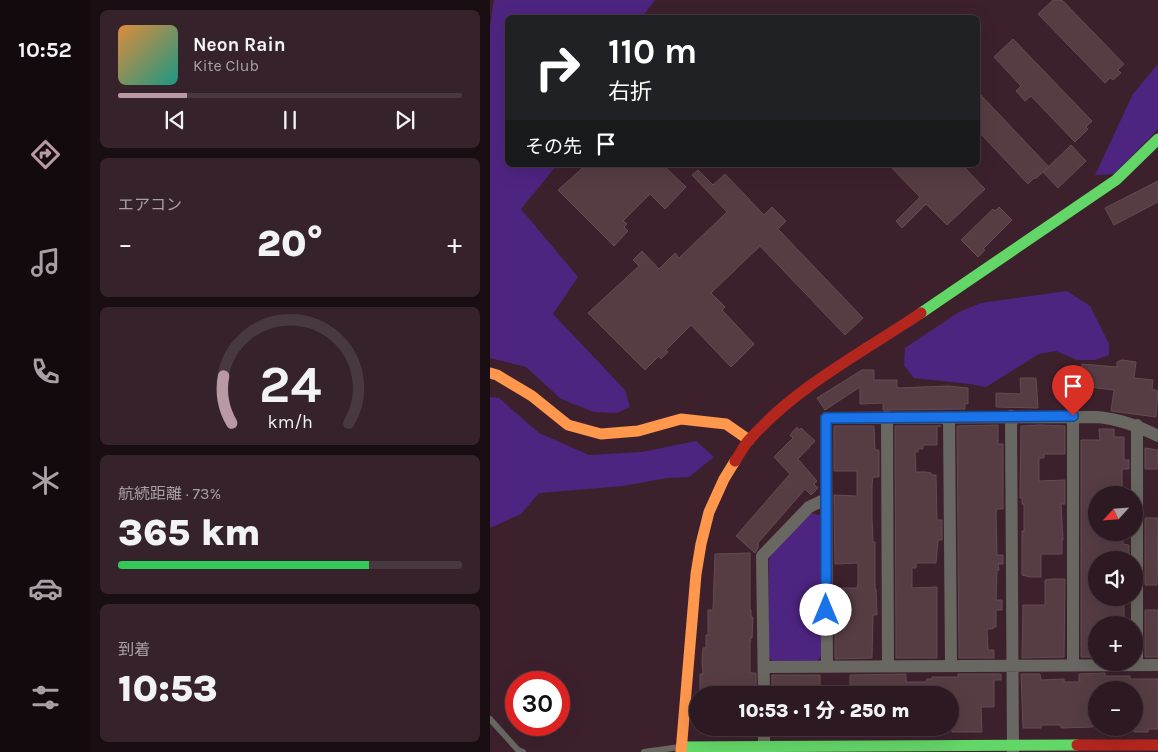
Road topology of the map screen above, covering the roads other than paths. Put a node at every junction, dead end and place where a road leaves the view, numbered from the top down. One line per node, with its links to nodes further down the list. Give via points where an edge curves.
1 (1158, 139): 9 (street, via 1116,180 830,372 794,398)
2 (490, 373): 9 (street, via 532,396 568,424 601,434 638,431 681,419 726,424)
3 (1011, 416): 4 (street); 6 (street); 14 (street)
4 (1073, 416): 7 (street, via 1116,419); 15 (street)
5 (887, 417): 6 (street); 10 (street, via 826,418); 19 (street)
6 (949, 417): 13 (street)
7 (1137, 425): 8 (street); 11 (street)
8 (1158, 436)
9 (749, 440): 27 (street, via 709,512 701,544)
10 (826, 499): 18 (street); 20 (street, via 809,507 762,556)
11 (1137, 616)
12 (1158, 664): 17 (street)
13 (951, 665): 14 (street); 19 (street)
14 (1012, 665): 15 (street); 26 (street)
15 (1073, 665): 16 (street)
16 (1088, 665)
17 (1143, 665)
18 (827, 666): 19 (street); 20 (street)
19 (888, 666)
20 (764, 667): 21 (street)
21 (764, 686)
22 (490, 719): 28 (lane)
23 (764, 736): 25 (street)
24 (1158, 745): 26 (street)
25 (764, 749): 26 (street); 27 (street)
26 (1013, 749)
27 (681, 750): 29 (lane)
28 (523, 752)
29 (648, 752)

